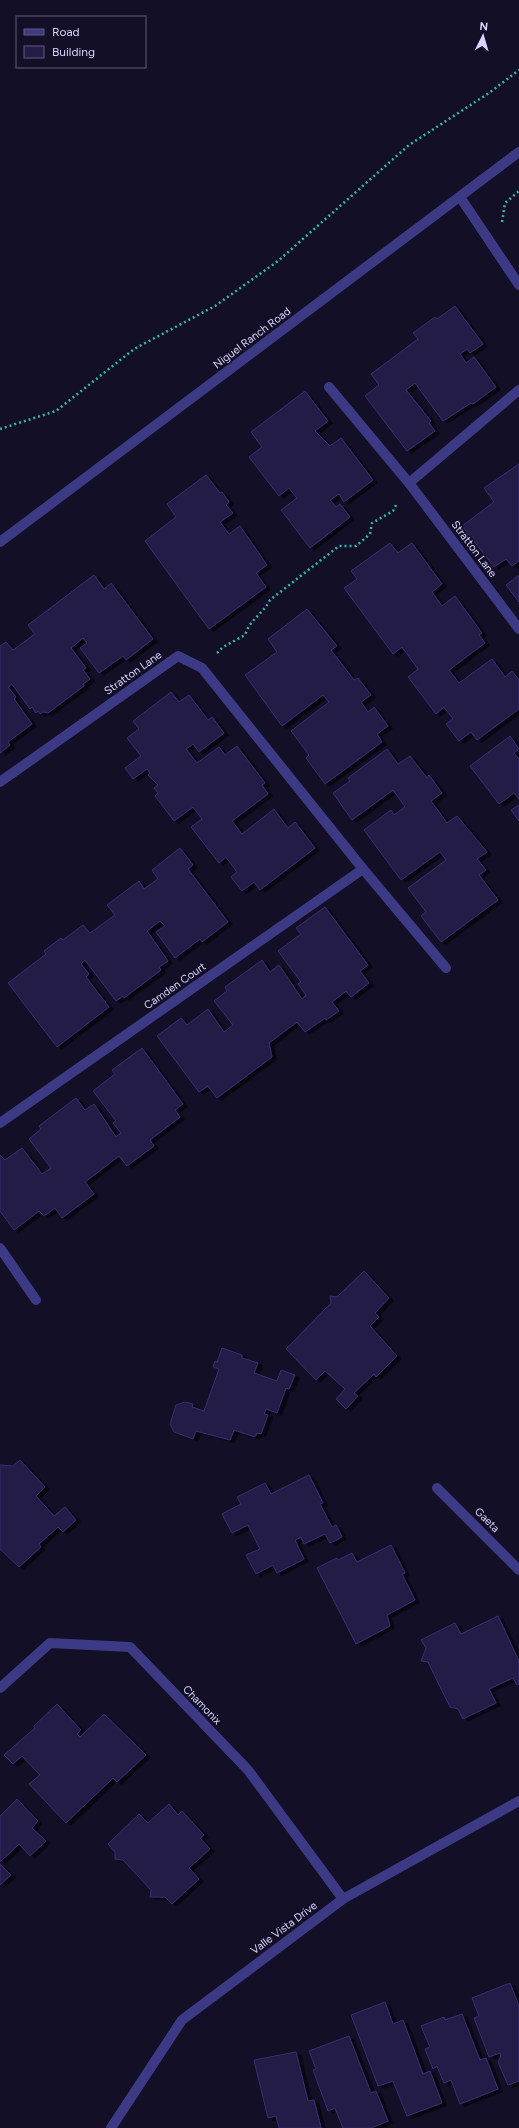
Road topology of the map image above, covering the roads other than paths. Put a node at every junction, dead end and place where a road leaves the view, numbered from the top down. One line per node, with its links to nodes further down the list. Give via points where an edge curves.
1 (519, 152): 2 (street, Niguel Ranch Road)
2 (460, 197): 3 (street); 7 (street, Niguel Ranch Road)
3 (519, 285)
4 (329, 388): 6 (street, Stratton Lane)
5 (519, 390): 6 (street)
6 (409, 483): 8 (street, Stratton Lane)
7 (0, 542)
8 (519, 630)
9 (0, 782): 10 (street, Stratton Lane, via 178,656 202,668)
10 (363, 869): 11 (street); 12 (street, Camden Court)
11 (446, 968)
12 (0, 1123)
13 (0, 1248): 14 (street)
14 (36, 1300)
15 (437, 1488): 16 (street, Gaeta)
16 (519, 1570)
17 (0, 1688): 19 (street, Chamonix, via 50,1643 130,1647 248,1770)
18 (519, 1801): 19 (street, Valle Vista Drive)
19 (343, 1899): 20 (street, Valle Vista Drive, via 182,2020)
20 (111, 2128)

